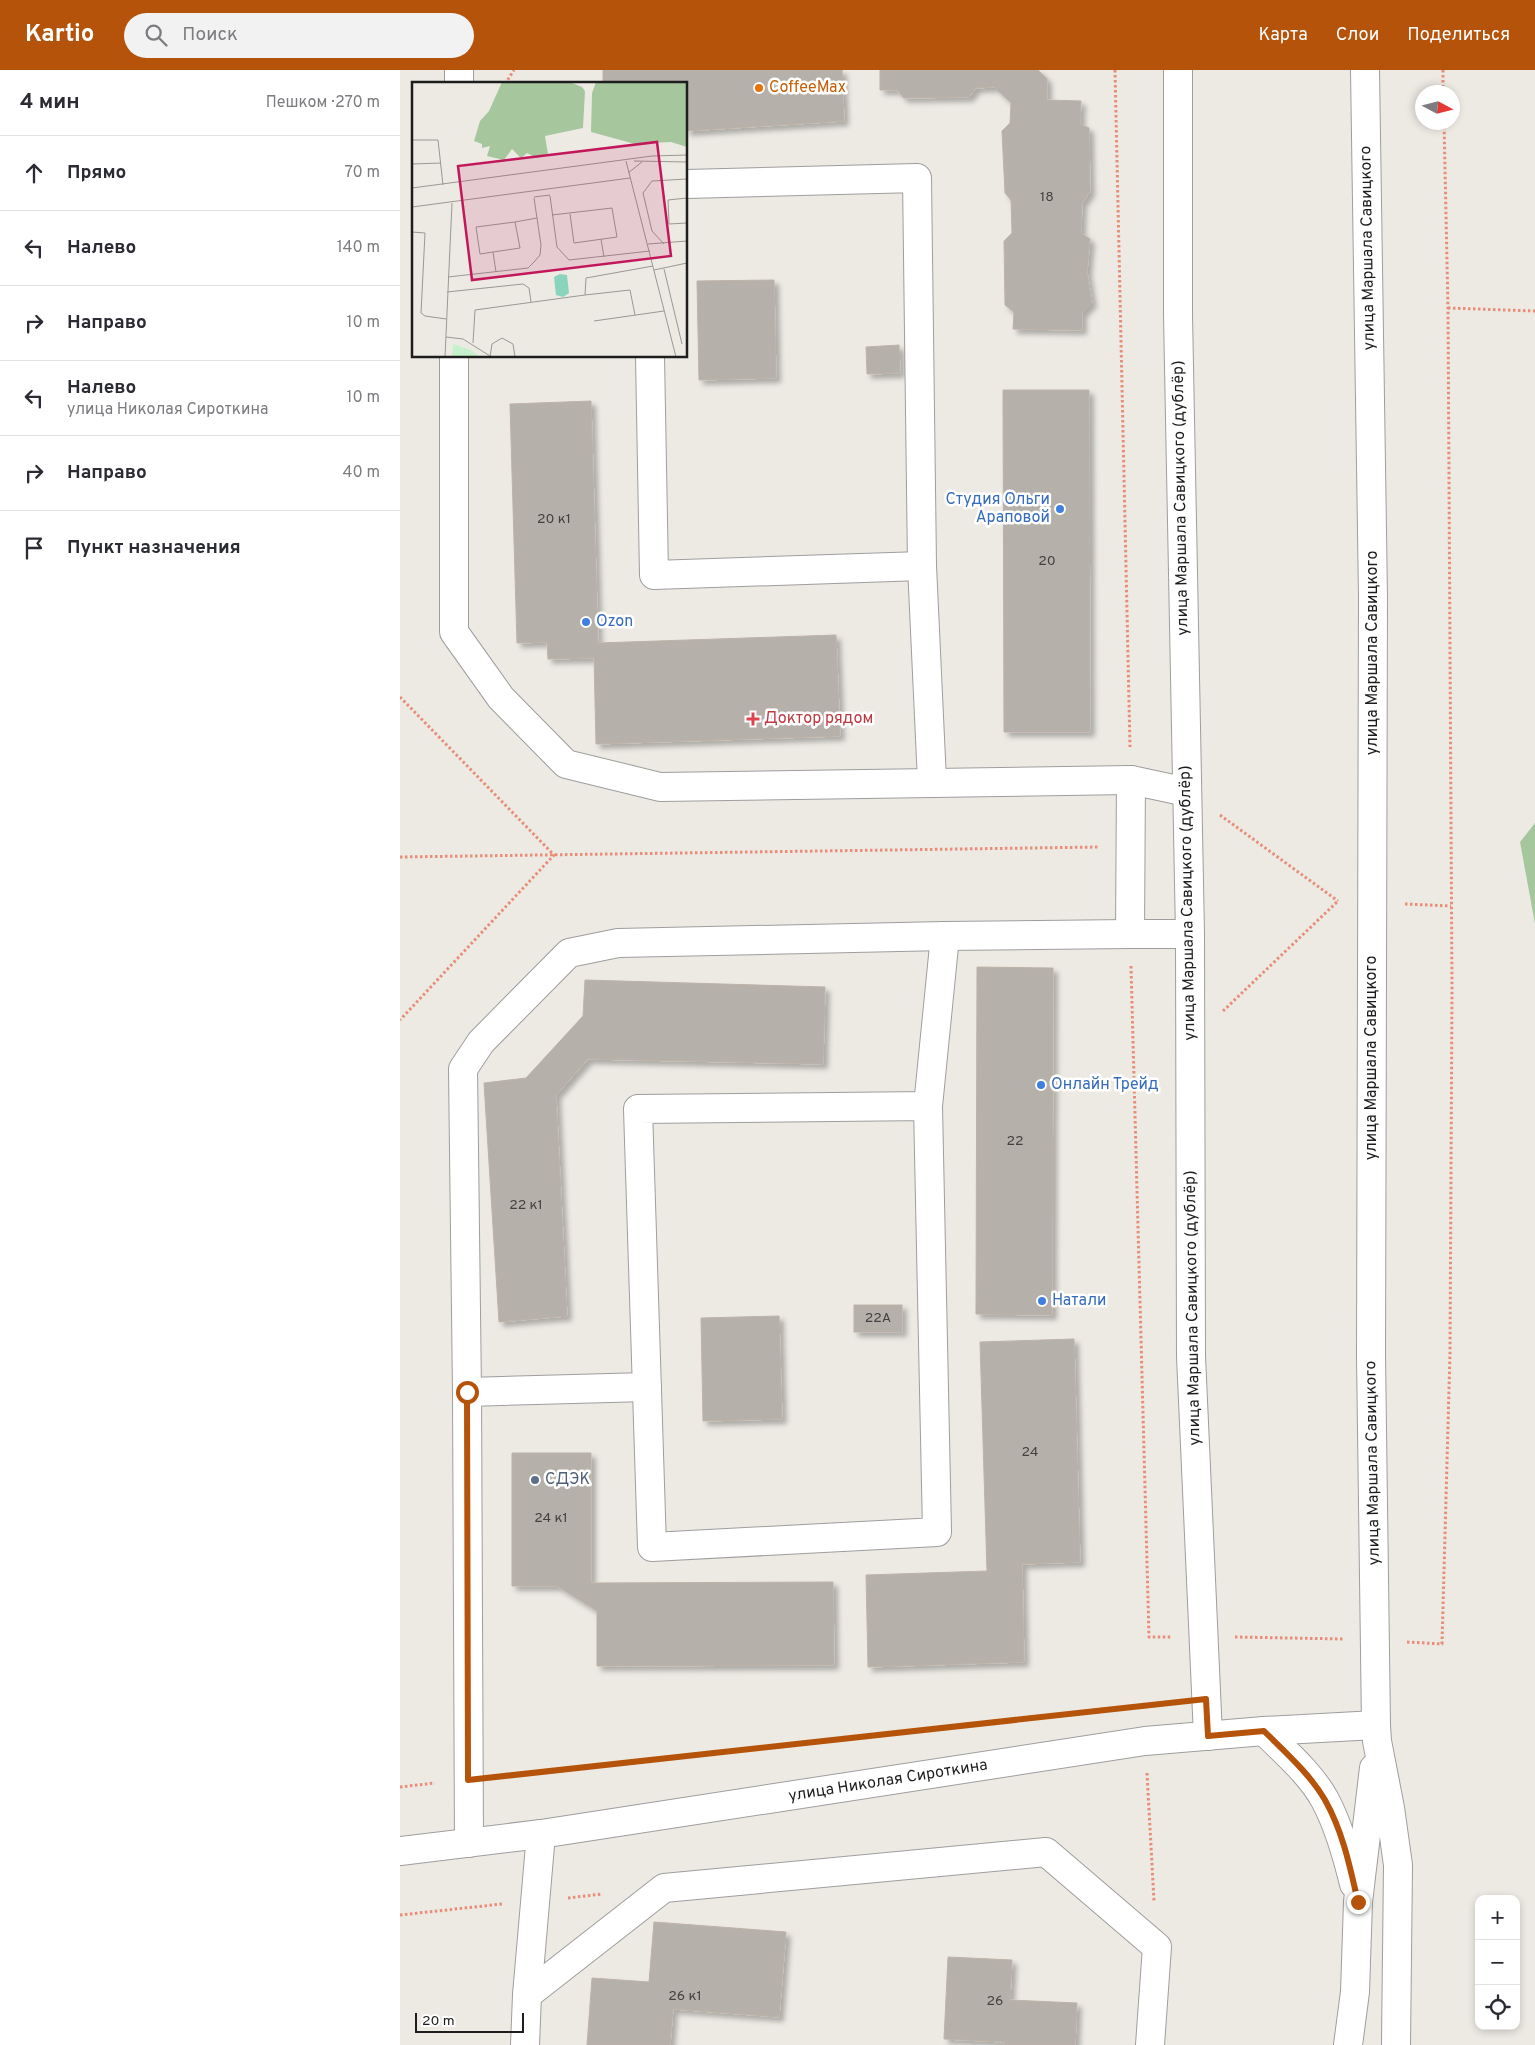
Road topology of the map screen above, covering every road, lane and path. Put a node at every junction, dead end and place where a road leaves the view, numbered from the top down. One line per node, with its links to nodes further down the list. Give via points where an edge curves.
1 (514, 70): 6 (path)
2 (1115, 70): 16 (path)
3 (1178, 70): 18 (street, улица Маршала Савицкого (дублёр), via 1178,315)
4 (1365, 70): 23 (street, улица Маршала Савицкого, via 1373,597)
5 (1443, 70): 7 (path)
6 (506, 82)
7 (1444, 85)
8 (1444, 130): 10 (path)
9 (688, 184): 14 (street, via 917,178)
10 (1448, 308): 11 (path); 24 (path)
11 (1535, 311)
12 (454, 358): 17 (street, via 454,632 501,698 566,764 660,787)
13 (650, 358): 14 (street, via 654,575)
14 (922, 566): 17 (street)
15 (400, 697): 20 (path)
16 (1131, 780): 17 (street); 18 (street); 19 (street)
17 (932, 781)
18 (1187, 792): 22 (path); 26 (street, улица Маршала Савицкого (дублёр))
19 (1130, 847): 20 (path); 25 (street)
20 (554, 854): 21 (path); 29 (path)
21 (400, 857)
22 (1338, 900): 23 (path); 30 (path)
23 (1373, 903): 24 (path); 35 (street, улица Маршала Савицкого, via 1371,1356)
24 (1451, 906): 35 (path, via 1450,1353 1442,1644)
25 (1130, 934): 26 (street); 27 (street)
26 (1190, 934): 30 (street, улица Маршала Савицкого (дублёр))
27 (946, 936): 31 (street); 33 (street, via 618,943 569,954 481,1042 463,1069)
28 (1131, 961): 34 (path, via 1149,1637)
29 (400, 1020)
30 (1190, 1042): 34 (street, улица Маршала Савицкого (дублёр), via 1191,1356)
31 (928, 1106): 32 (street, via 638,1109); 32 (street, via 937,1532 652,1546)
32 (647, 1387): 33 (street)
33 (467, 1392): 41 (street)
34 (1204, 1636): 35 (path); 36 (street, улица Маршала Савицкого (дублёр))
35 (1376, 1640): 38 (street, улица Маршала Савицкого)
36 (1206, 1699): 39 (street, улица Маршала Савицкого (дублёр)); 41 (path)
37 (1264, 1731): 38 (street, улица Николая Сироткина); 39 (street, улица Николая Сироткина); 46 (street, via 1302,1769 1325,1799 1346,1849)
38 (1377, 1733): 46 (street); 52 (street, улица Маршала Савицкого, via 1398,1865)
39 (1208, 1736): 40 (street, улица Николая Сироткина)
40 (1145, 1741): 43 (street, улица Николая Сироткина); 47 (path)
41 (468, 1780): 42 (path); 44 (street)
42 (400, 1787)
43 (541, 1834): 44 (street, улица Николая Сироткина); 48 (street)
44 (469, 1843): 45 (street, улица Николая Сироткина)
45 (400, 1851)
46 (1358, 1902): 51 (street)
47 (1157, 1947): 48 (street, via 1046,1852 664,1888); 50 (street)
48 (527, 1995): 49 (street)
49 (525, 2045)
50 (1150, 2045)
51 (1348, 2045)
52 (1396, 2045)

